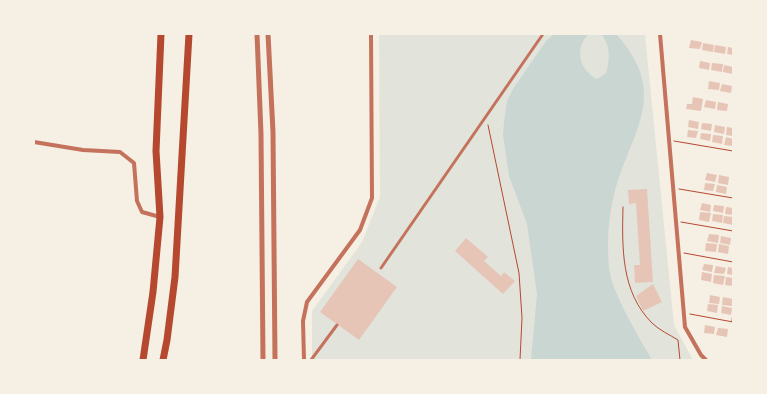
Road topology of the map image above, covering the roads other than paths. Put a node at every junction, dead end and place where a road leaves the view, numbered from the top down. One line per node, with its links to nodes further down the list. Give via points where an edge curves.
1 (161, 34): 9 (highway, via 156,151)
2 (190, 34): 13 (highway, via 175,277)
3 (256, 34): 14 (street, via 261,134)
4 (268, 34): 15 (street, via 273,132)
5 (371, 34): 16 (street, via 372,198 360,230 307,302 303,321)
6 (544, 34): 10 (street)
7 (660, 34): 18 (street, via 683,313 685,327)
8 (34, 142): 9 (street, via 120,152 134,163 137,201 142,212)
9 (160, 217): 12 (highway)
10 (380, 268)
11 (337, 324): 17 (street)
12 (143, 360)
13 (163, 360)
14 (263, 360)
15 (275, 360)
16 (304, 360)
17 (311, 360)
18 (706, 360)

